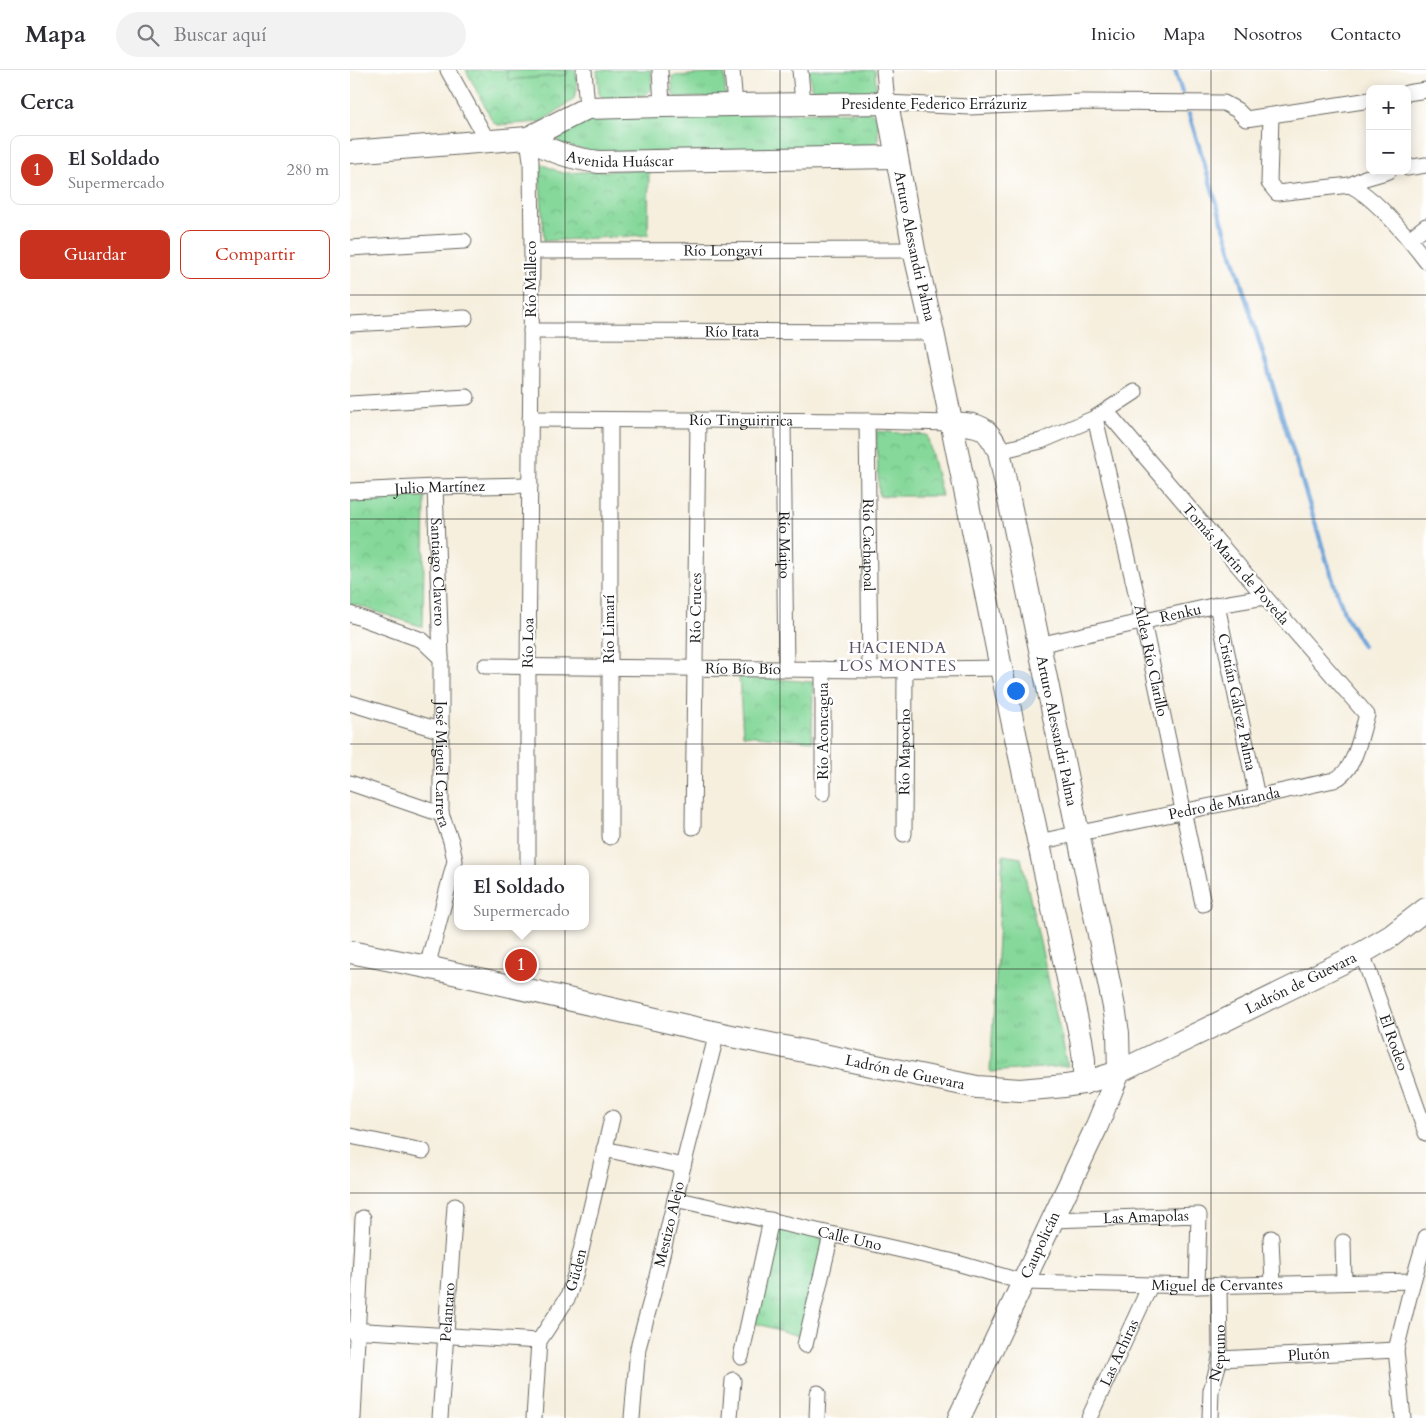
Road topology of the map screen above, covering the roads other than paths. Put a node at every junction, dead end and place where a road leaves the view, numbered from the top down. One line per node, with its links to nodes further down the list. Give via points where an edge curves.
1 (448, 70): 17 (street)
2 (584, 70): 14 (street)
3 (660, 70): 13 (street)
4 (732, 70): 12 (street)
5 (800, 70): 10 (street)
6 (884, 70): 11 (street, Arturo Alessandri Palma)
7 (1426, 90): 8 (street)
8 (1411, 92)
9 (1366, 101): 15 (street, Presidente Federico Errázuriz)
10 (803, 103): 11 (street, Presidente Federico Errázuriz); 12 (street, Presidente Federico Errázuriz)
11 (887, 103): 15 (street, Presidente Federico Errázuriz, via 970,108 1082,102 1224,103 1246,119); 19 (street, Arturo Alessandri Palma)
12 (735, 104): 13 (street, Presidente Federico Errázuriz)
13 (662, 106): 14 (street, Presidente Federico Errázuriz)
14 (587, 108): 16 (street, Presidente Federico Errázuriz)
15 (1272, 116): 23 (street, via 1269,183 1277,193)
16 (528, 138): 17 (street); 19 (street, Avenida Huáscar, via 545,149 598,162); 28 (street, Río Malleco)
17 (488, 142): 18 (street)
18 (350, 152)
19 (896, 157): 29 (street, Arturo Alessandri Palma)
20 (1426, 165): 21 (street)
21 (1411, 167)
22 (1375, 175): 23 (street)
23 (1350, 184): 25 (street, via 1369,198)
24 (1426, 226): 25 (street)
25 (1409, 238): 30 (street)
26 (464, 240): 27 (street)
27 (350, 248)
28 (532, 250): 29 (street, Río Longaví); 33 (street, Río Malleco)
29 (914, 250): 34 (street, Arturo Alessandri Palma)
30 (1426, 261)
31 (465, 318): 32 (street)
32 (350, 324)
33 (531, 331): 34 (street, Río Itata); 39 (street, Río Malleco)
34 (933, 332): 44 (street, Arturo Alessandri Palma)
35 (1136, 392): 38 (street)
36 (467, 397): 37 (street)
37 (350, 404)
38 (1101, 415): 45 (street, via 1041,440); 49 (street, Tomás Marín de Poveda); 52 (street, Aldea Río Clarillo)
39 (530, 419): 40 (street, Río Tinguiririca); 46 (street, Río Loa)
40 (610, 420): 41 (street, Río Tinguiririca); 57 (street, Río Limarí)
41 (698, 420): 42 (street, Río Tinguiririca); 58 (street, Río Cruces)
42 (784, 421): 43 (street, Río Tinguiririca); 60 (street, Río Maipo)
43 (867, 421): 44 (street, Río Tinguiririca); 62 (street, Río Cachapoal)
44 (951, 423): 45 (street, Arturo Alessandri Palma, via 984,429); 59 (street, Arturo Alessandri Palma)
45 (999, 451): 53 (street, Arturo Alessandri Palma)
46 (530, 485): 47 (street, Julio Martínez); 56 (street, Río Loa)
47 (435, 487): 48 (street, Julio Martínez); 54 (street, Santiago Clavero)
48 (350, 491)
49 (1264, 598): 50 (street, Renku); 65 (street, Tomás Marín de Poveda)
50 (1217, 605): 52 (street, Renku); 69 (street, Cristián Gálvez Palma)
51 (350, 614): 54 (street, via 422,640)
52 (1143, 622): 53 (street, Renku); 70 (street, Aldea Río Clarillo)
53 (1038, 645): 73 (street, Arturo Alessandri Palma)
54 (441, 658): 66 (street, José Miguel Carrera)
55 (485, 666): 56 (street, Río Bío Bío)
56 (528, 666): 57 (street, Río Bío Bío); 77 (street, Río Loa)
57 (609, 667): 58 (street, Río Bío Bío); 75 (street, Río Limarí)
58 (694, 668): 60 (street, Río Bío Bío); 72 (street, Río Cruces)
59 (1001, 668): 63 (street, Río Bío Bío); 76 (street, Arturo Alessandri Palma)
60 (786, 669): 61 (street, Río Bío Bío)
61 (823, 669): 62 (street, Río Bío Bío); 68 (street, Río Aconcagua)
62 (870, 670): 63 (street, Río Bío Bío)
63 (905, 670): 74 (street, Río Mapocho)
64 (350, 703): 66 (street)
65 (1367, 715): 69 (street, Pedro de Miranda, via 1349,768 1340,777)
66 (442, 730): 71 (street, José Miguel Carrera)
67 (350, 783): 71 (street)
68 (823, 793)
69 (1257, 797): 70 (street, Pedro de Miranda)
70 (1182, 811): 73 (street, Pedro de Miranda); 78 (street, Aldea Río Clarillo)
71 (441, 814): 82 (street, José Miguel Carrera, via 454,861)
72 (693, 827)
73 (1078, 833): 76 (street, Pedro de Miranda); 84 (street, Arturo Alessandri Palma, via 1114,1007)
74 (904, 834)
75 (610, 837)
76 (1039, 842): 85 (street, Arturo Alessandri Palma, via 1081,1039 1084,1060)
77 (528, 865)
78 (1202, 904)
79 (1426, 909): 81 (street, Ladrón de Guevara, via 1391,936)
80 (350, 952): 82 (street, Ladrón de Guevara)
81 (1362, 952): 84 (street, Ladrón de Guevara); 88 (street, El Rodeo)
82 (427, 967): 83 (street, Ladrón de Guevara)
83 (717, 1033): 85 (street, Ladrón de Guevara, via 977,1087 1020,1090); 92 (street, Mestizo Alejo)
84 (1119, 1072): 85 (street, Ladrón de Guevara); 87 (street, Caupolicán)
85 (1075, 1085): 87 (street, via 1093,1108)
86 (612, 1118): 90 (street, Güden)
87 (1096, 1128): 97 (street, Caupolicán)
88 (1426, 1133)
89 (350, 1136): 91 (street)
90 (604, 1149): 92 (street); 111 (street, Güden, via 568,1297)
91 (423, 1151)
92 (683, 1166): 93 (street, Mestizo Alejo)
93 (675, 1199): 96 (street, Calle Uno); 121 (street, Mestizo Alejo, via 638,1348)
94 (455, 1206): 110 (street, Pelantaro)
95 (363, 1218): 109 (street)
96 (771, 1220): 98 (street, Calle Uno); 114 (street)
97 (1052, 1220): 103 (street, Caupolicán); 108 (street, Las Amapolas, via 1199,1215)
98 (831, 1235): 103 (street, Calle Uno, via 950,1261); 112 (street)
99 (1426, 1237): 102 (street)
100 (1271, 1238): 105 (street)
101 (1343, 1242): 104 (street)
102 (1413, 1281): 104 (street, Miguel de Cervantes); 113 (street)
103 (1023, 1282): 107 (street, Miguel de Cervantes); 124 (street, Caupolicán)
104 (1344, 1282): 105 (street, Miguel de Cervantes)
105 (1273, 1284): 106 (street, Miguel de Cervantes)
106 (1219, 1285): 108 (street, Miguel de Cervantes); 115 (street, Neptuno)
107 (1150, 1286): 108 (street, Miguel de Cervantes); 125 (street, Las Achiras)
108 (1197, 1286)
109 (354, 1330): 110 (street); 118 (street)
110 (446, 1335): 111 (street); 119 (street, Pelantaro)
111 (539, 1342): 120 (street, Güden)
112 (805, 1345)
113 (1396, 1350): 115 (street, Plutón); 127 (street)
114 (741, 1357)
115 (1220, 1359): 126 (street, Neptuno, via 1211,1390)
116 (733, 1380): 122 (street)
117 (818, 1393): 123 (street)
118 (353, 1418)
119 (440, 1418)
120 (534, 1418)
121 (632, 1418)
122 (730, 1418)
123 (817, 1418)
124 (959, 1418)
125 (1089, 1418)
126 (1210, 1418)
127 (1403, 1418)

